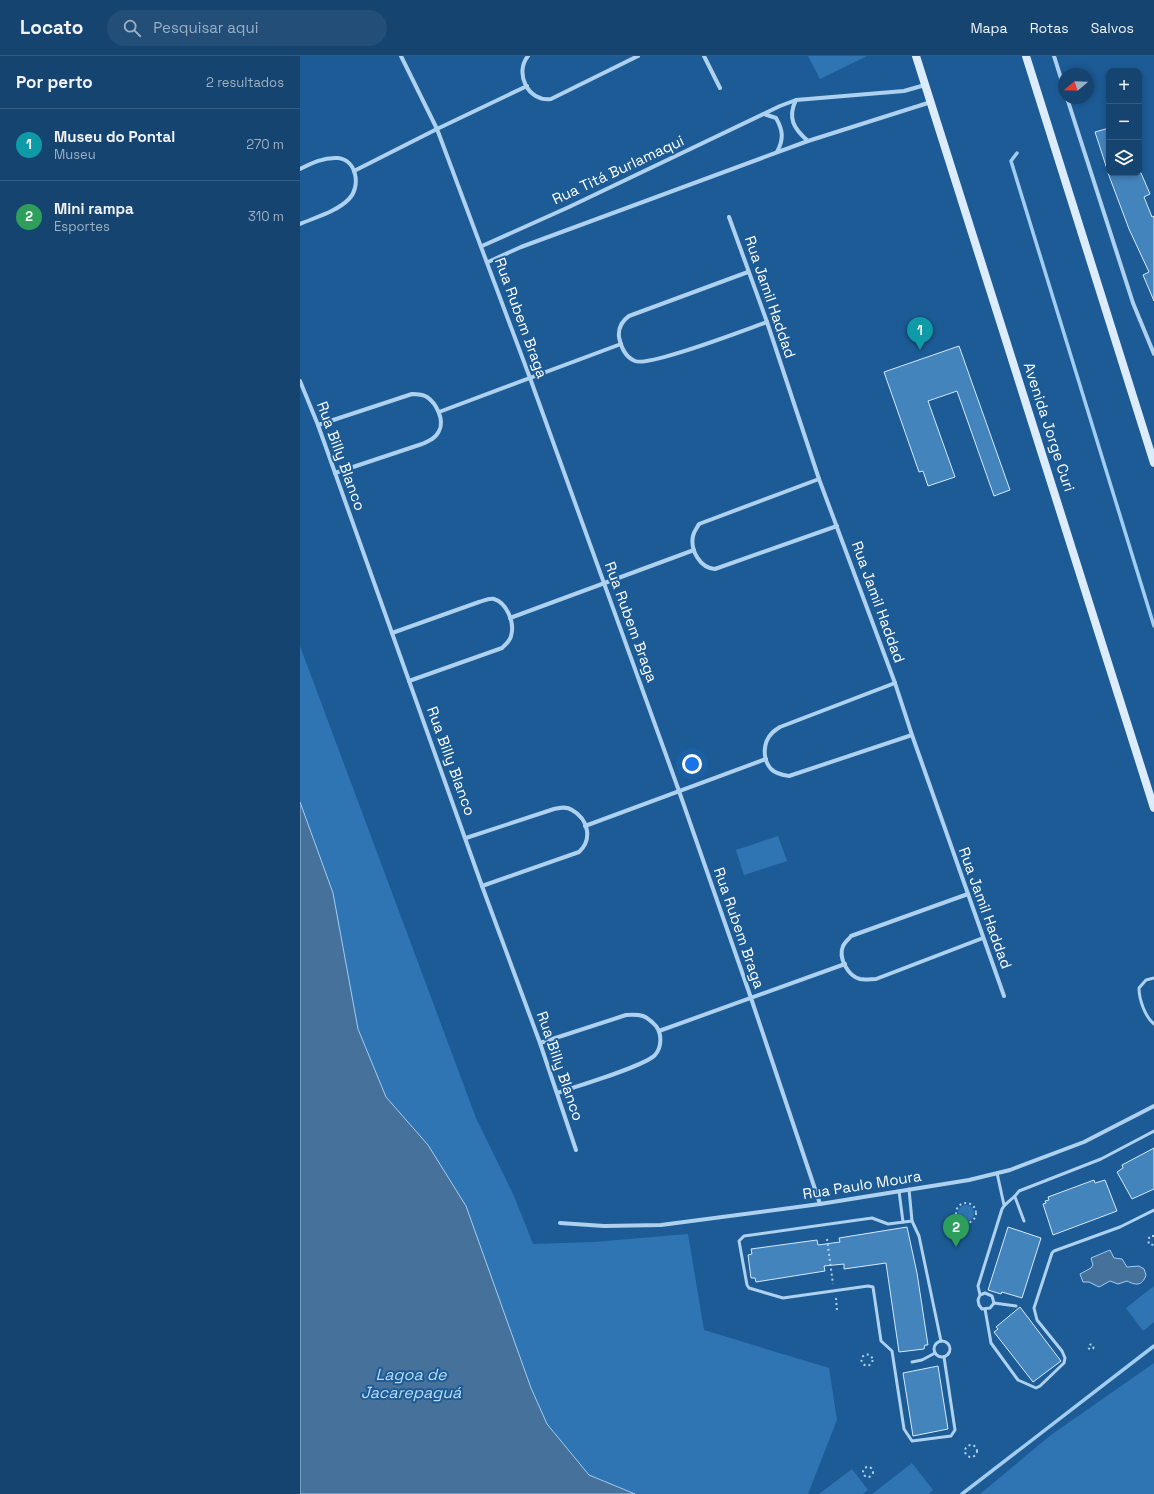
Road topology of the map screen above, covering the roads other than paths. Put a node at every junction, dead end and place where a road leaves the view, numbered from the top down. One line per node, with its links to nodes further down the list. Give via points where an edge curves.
1 (402, 56): 16 (street, Rua Rubem Braga)
2 (528, 56): 10 (street, via 523,62 522,69 523,80)
3 (638, 56): 10 (street, via 551,99 536,97)
4 (704, 56): 11 (street)
5 (916, 56): 9 (street, Avenida Jorge Curi)
6 (1026, 56): 33 (street)
7 (1054, 56): 8 (street)
8 (1058, 69)
9 (925, 85): 12 (street, via 904,91); 13 (street, Avenida Jorge Curi)
10 (527, 86): 16 (street)
11 (720, 88)
12 (796, 100): 15 (street, Rua Titá Burlamaqui); 17 (street, via 791,111 794,127)
13 (931, 102): 17 (street); 46 (street, Avenida Jorge Curi)
14 (1069, 104): 28 (street, via 1133,303)
15 (764, 114): 18 (street, via 776,118 782,129 781,144); 23 (street, Rua Titá Burlamaqui)
16 (438, 129): 20 (street); 23 (street, Rua Rubem Braga)
17 (808, 141): 18 (street)
18 (777, 152): 24 (street, via 521,247)
19 (300, 169): 20 (street, via 328,158 340,158)
20 (354, 171): 22 (street, via 357,183 350,199 335,209)
21 (729, 217): 25 (street, Rua Jamil Haddad)
22 (300, 224)
23 (482, 246): 24 (street, Rua Rubem Braga)
24 (488, 262): 29 (street, Rua Rubem Braga)
25 (748, 272): 26 (street, Rua Jamil Haddad); 27 (street, via 629,316 621,324)
26 (767, 322): 27 (street, via 642,363 626,355); 35 (street, Rua Jamil Haddad)
27 (621, 344): 29 (street)
28 (1154, 354)
29 (530, 378): 31 (street); 38 (street, Rua Rubem Braga)
30 (300, 381): 32 (street, Rua Billy Blanco)
31 (439, 412): 32 (street, via 426,397 412,394); 34 (street, via 440,429 432,439)
32 (318, 425): 34 (street, Rua Billy Blanco)
33 (1154, 463)
34 (335, 473): 40 (street, Rua Billy Blanco)
35 (819, 479): 36 (street, Rua Jamil Haddad); 37 (street, via 699,524 693,536)
36 (837, 526): 37 (street, via 715,569 702,564); 42 (street, Rua Jamil Haddad)
37 (694, 550): 38 (street)
38 (605, 584): 39 (street); 45 (street, Rua Rubem Braga)
39 (510, 618): 40 (street, via 506,608 492,599); 41 (street, via 511,637 502,648)
40 (392, 633): 41 (street, Rua Billy Blanco)
41 (409, 681): 48 (street, Rua Billy Blanco)
42 (895, 683): 43 (street, Rua Jamil Haddad); 44 (street, via 780,727 766,741)
43 (912, 735): 44 (street, via 789,776 771,769); 50 (street, Rua Jamil Haddad)
44 (766, 759): 45 (street)
45 (679, 791): 47 (street); 55 (street, Rua Rubem Braga)
46 (1154, 808)
47 (585, 826): 48 (street, via 579,816 564,807); 49 (street, via 588,832 587,842 579,852)
48 (466, 838): 49 (street, Rua Billy Blanco)
49 (482, 886): 58 (street, Rua Billy Blanco)
50 (968, 894): 51 (street, Rua Jamil Haddad); 52 (street, via 851,936 843,946)
51 (983, 938): 52 (street, via 876,979 859,979 850,974); 54 (street, Rua Jamil Haddad)
52 (844, 964): 55 (street)
53 (1154, 978): 56 (lane, via 1146,980 1139,988 1148,1018)
54 (1004, 996)
55 (751, 998): 57 (street); 67 (street, Rua Rubem Braga)
56 (1154, 1024)
57 (659, 1031): 58 (street, via 648,1018 639,1014 626,1015); 59 (street, via 659,1048 645,1061)
58 (540, 1043): 59 (street, Rua Billy Blanco)
59 (557, 1093): 62 (street, Rua Billy Blanco)
60 (1154, 1106): 63 (street, Rua Paulo Moura, via 1084,1142)
61 (1154, 1131): 66 (lane, via 1101,1159 1019,1192)
62 (576, 1150)
63 (997, 1173): 64 (street, Rua Paulo Moura); 68 (lane)
64 (908, 1189): 65 (street, Rua Paulo Moura); 70 (lane)
65 (899, 1191): 67 (street, Rua Paulo Moura); 71 (lane)
66 (1015, 1197): 68 (lane); 72 (lane)
67 (820, 1204): 73 (street, Rua Paulo Moura, via 662,1225 604,1226)
68 (1004, 1205): 74 (lane, via 978,1286)
69 (1154, 1210): 77 (lane, via 1120,1227 1052,1253 1034,1308 1037,1320 1065,1358 1064,1363 1040,1386 1036,1388 1018,1380 991,1343)
70 (912, 1221): 71 (lane); 78 (lane, via 919,1236)
71 (903, 1222): 80 (lane, via 888,1224 872,1218 744,1236 739,1241 747,1285 749,1288 783,1298 873,1287 881,1341 892,1351 904,1429 912,1442 951,1436 954,1433)
72 (1024, 1222)
73 (560, 1223)
74 (980, 1295): 75 (lane, via 990,1295); 77 (lane, via 979,1305)
75 (994, 1303): 76 (lane); 77 (lane)
76 (1016, 1306)
77 (985, 1310)
78 (941, 1341): 79 (lane, via 934,1346); 80 (lane, via 948,1343 950,1348)
79 (935, 1353): 80 (lane); 81 (lane)
80 (944, 1357)
81 (912, 1362)

